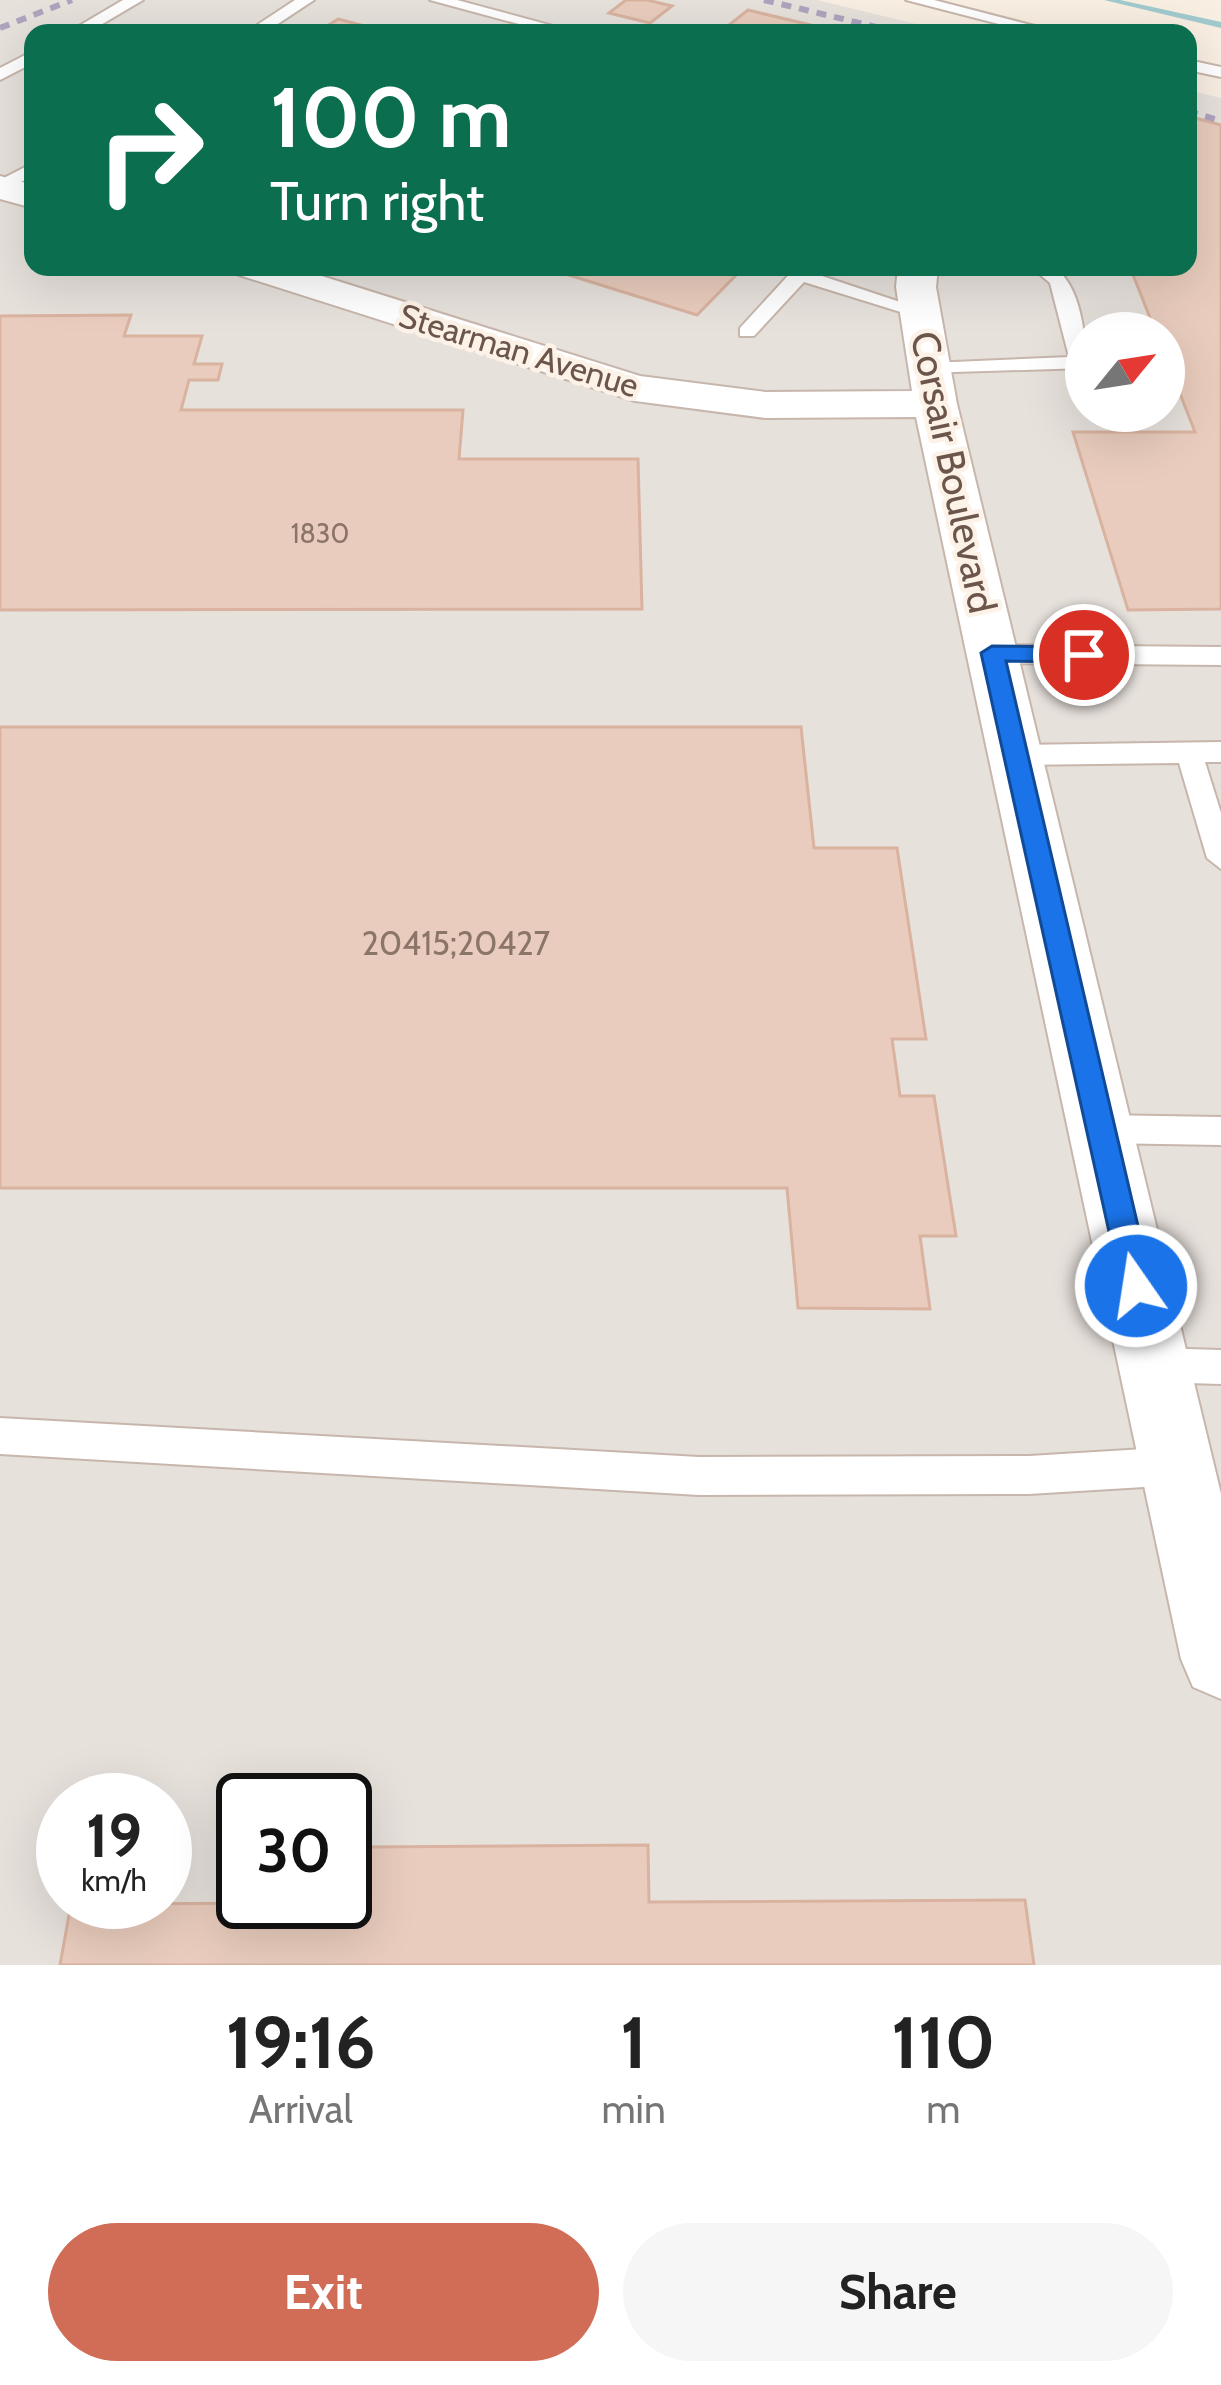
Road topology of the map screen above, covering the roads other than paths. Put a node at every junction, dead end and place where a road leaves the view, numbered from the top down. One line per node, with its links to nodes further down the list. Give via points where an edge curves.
1 (135, 0): 5 (lane)
2 (306, 0): 6 (lane)
3 (438, 0): 7 (lane)
4 (914, 0): 8 (lane)
5 (91, 24)
6 (267, 24)
7 (535, 24)
8 (1016, 24)
9 (282, 276): 14 (street, Stearman Avenue, via 635,388 764,406)
10 (798, 276): 13 (lane)
11 (812, 276): 14 (lane)
12 (1053, 276): 14 (lane, via 1081,362)
13 (747, 332)
14 (926, 338): 15 (street, Corsair Boulevard)
15 (992, 653): 16 (lane); 19 (street, Corsair Boulevard)
16 (1221, 656)
17 (1221, 752): 18 (lane)
18 (1189, 753): 19 (lane); 20 (lane)
19 (1015, 755): 21 (street, Corsair Boulevard)
20 (1221, 858)
21 (1100, 1129): 22 (lane); 23 (street, Corsair Boulevard)
22 (1221, 1131)
23 (1154, 1365): 24 (lane); 26 (street, Corsair Boulevard)
24 (1221, 1367)
25 (0, 1436): 26 (lane, via 699,1476)
26 (1177, 1466): 27 (street, Corsair Boulevard)
27 (1221, 1659)

